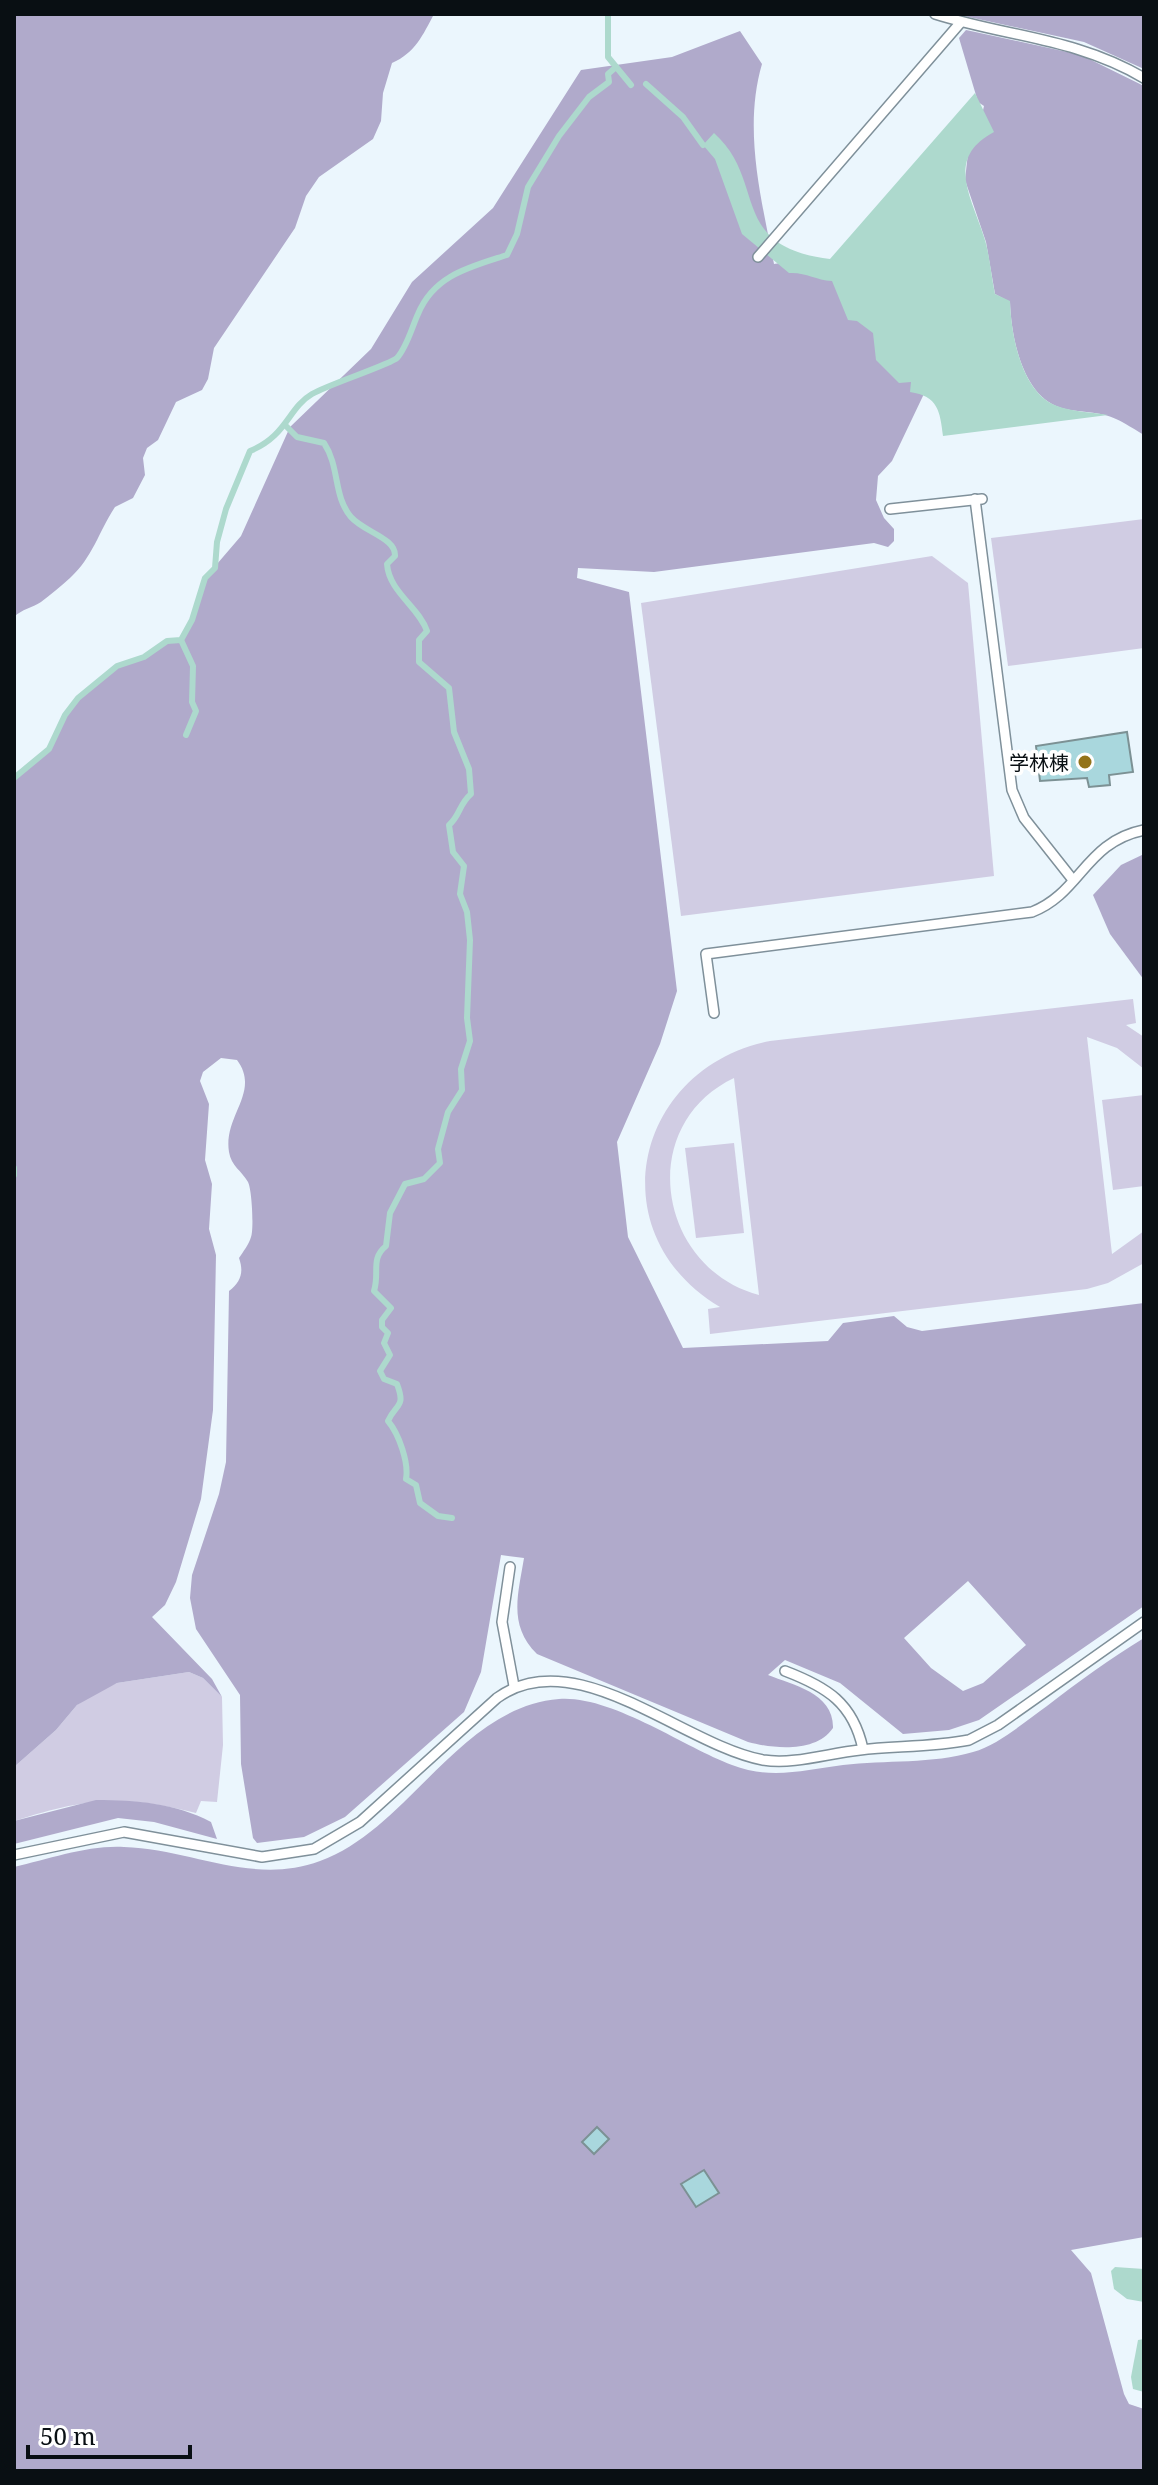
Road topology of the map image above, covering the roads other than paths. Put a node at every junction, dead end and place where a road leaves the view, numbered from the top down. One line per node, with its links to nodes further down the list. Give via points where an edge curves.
1 (935, 14): 2 (lane)
2 (961, 22): 3 (lane, via 1072,45); 4 (lane)
3 (1144, 78)
4 (759, 255)
5 (890, 509): 7 (lane, via 978,499 1012,790 1024,818)
6 (1144, 830): 7 (lane, via 1106,844)
7 (1073, 880): 8 (lane, via 1052,902 1032,912 706,954)
8 (714, 1013)
9 (510, 1567): 12 (lane, via 502,1622)
10 (1144, 1622): 13 (lane, via 984,1734 947,1745)
11 (785, 1671): 13 (lane, via 819,1684 842,1701 859,1729)
12 (514, 1686): 13 (lane, via 534,1680 579,1685 765,1760); 14 (lane, via 360,1822 314,1849 262,1857 124,1832)
13 (863, 1749)
14 (14, 1855)

